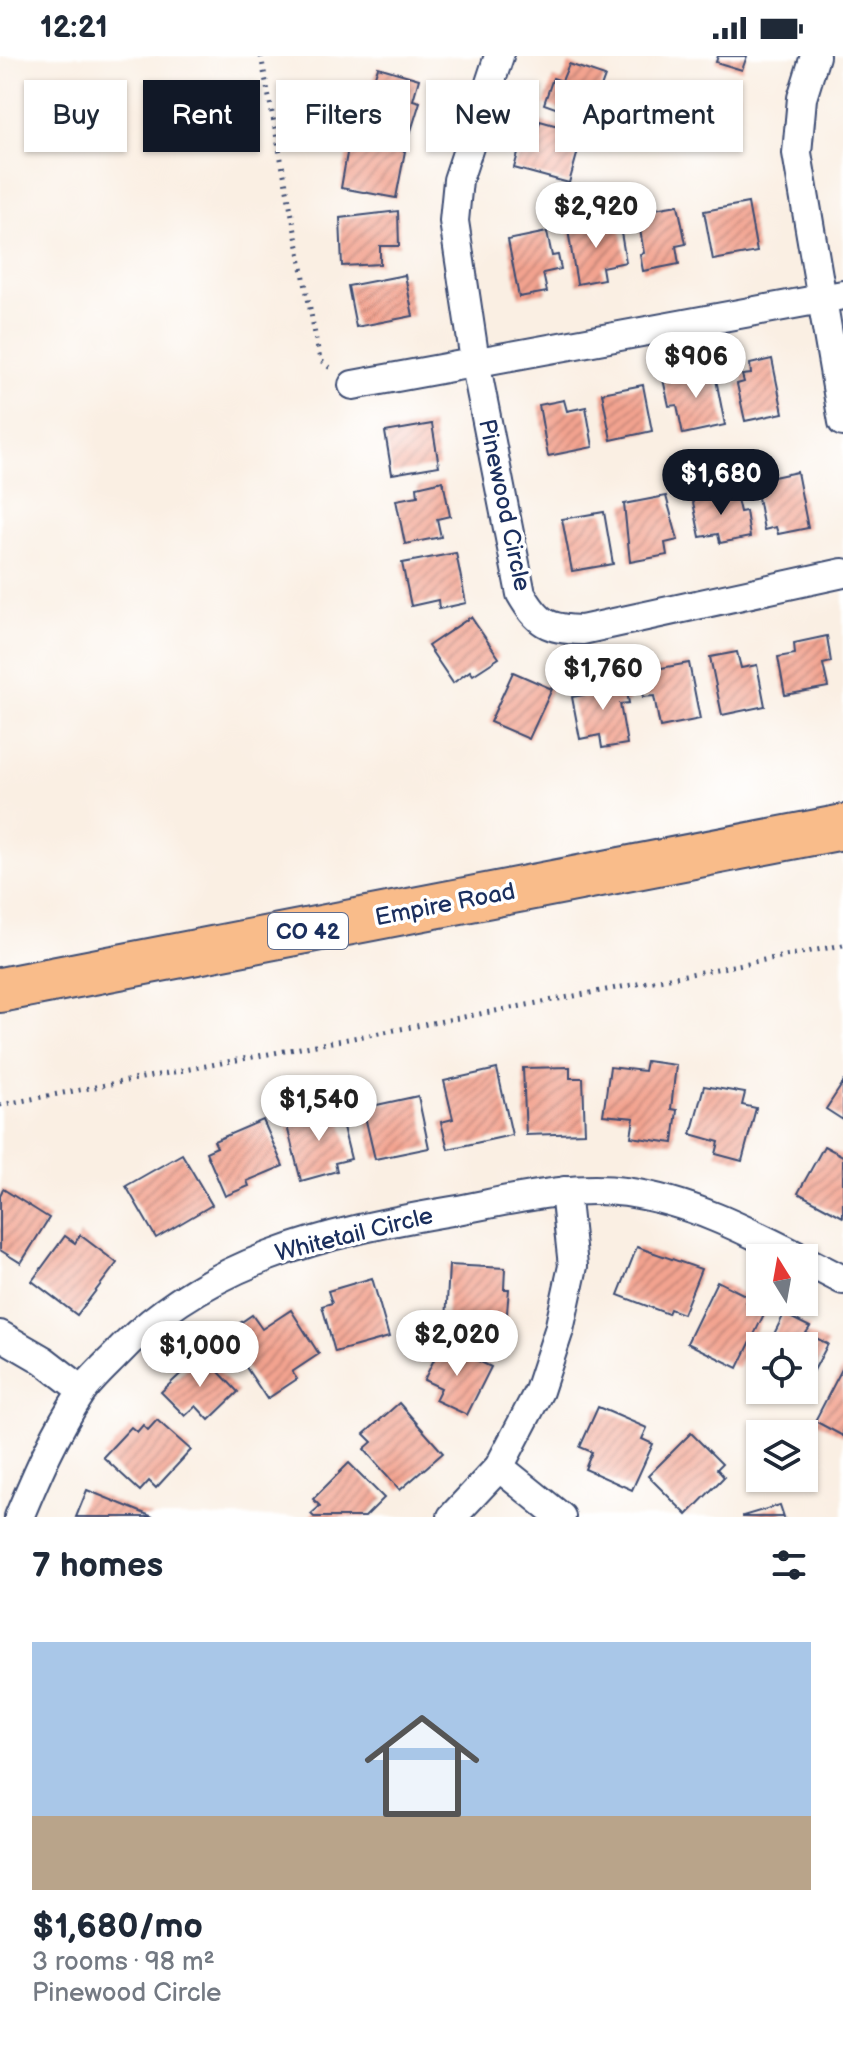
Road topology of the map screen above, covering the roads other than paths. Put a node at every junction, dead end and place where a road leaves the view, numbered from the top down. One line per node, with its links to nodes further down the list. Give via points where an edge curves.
1 (499, 56): 4 (street, Pinewood Circle, via 458,180 454,221)
2 (815, 56): 3 (street, via 802,98 797,153)
3 (831, 297): 4 (street); 6 (street)
4 (475, 361): 5 (street); 7 (street, Pinewood Circle, via 521,594 536,618 559,629 582,630)
5 (353, 385)
6 (843, 422)
7 (843, 573)
8 (843, 827): 9 (main road, Empire Road / CO 42)
9 (0, 990)
10 (565, 1191): 11 (street, Whitetail Circle, via 624,1191 681,1203); 15 (street, Whitetail Circle, via 435,1213 291,1246 239,1266 191,1292 133,1336); 16 (street, via 573,1266 559,1330 539,1391)
11 (770, 1244)
12 (818, 1267): 13 (street, Whitetail Circle)
13 (843, 1280)
14 (0, 1335): 15 (street)
15 (82, 1390): 17 (street, Whitetail Circle, via 45,1453)
16 (499, 1467): 18 (street); 19 (street)
17 (19, 1517)
18 (452, 1517)
19 (561, 1517)

